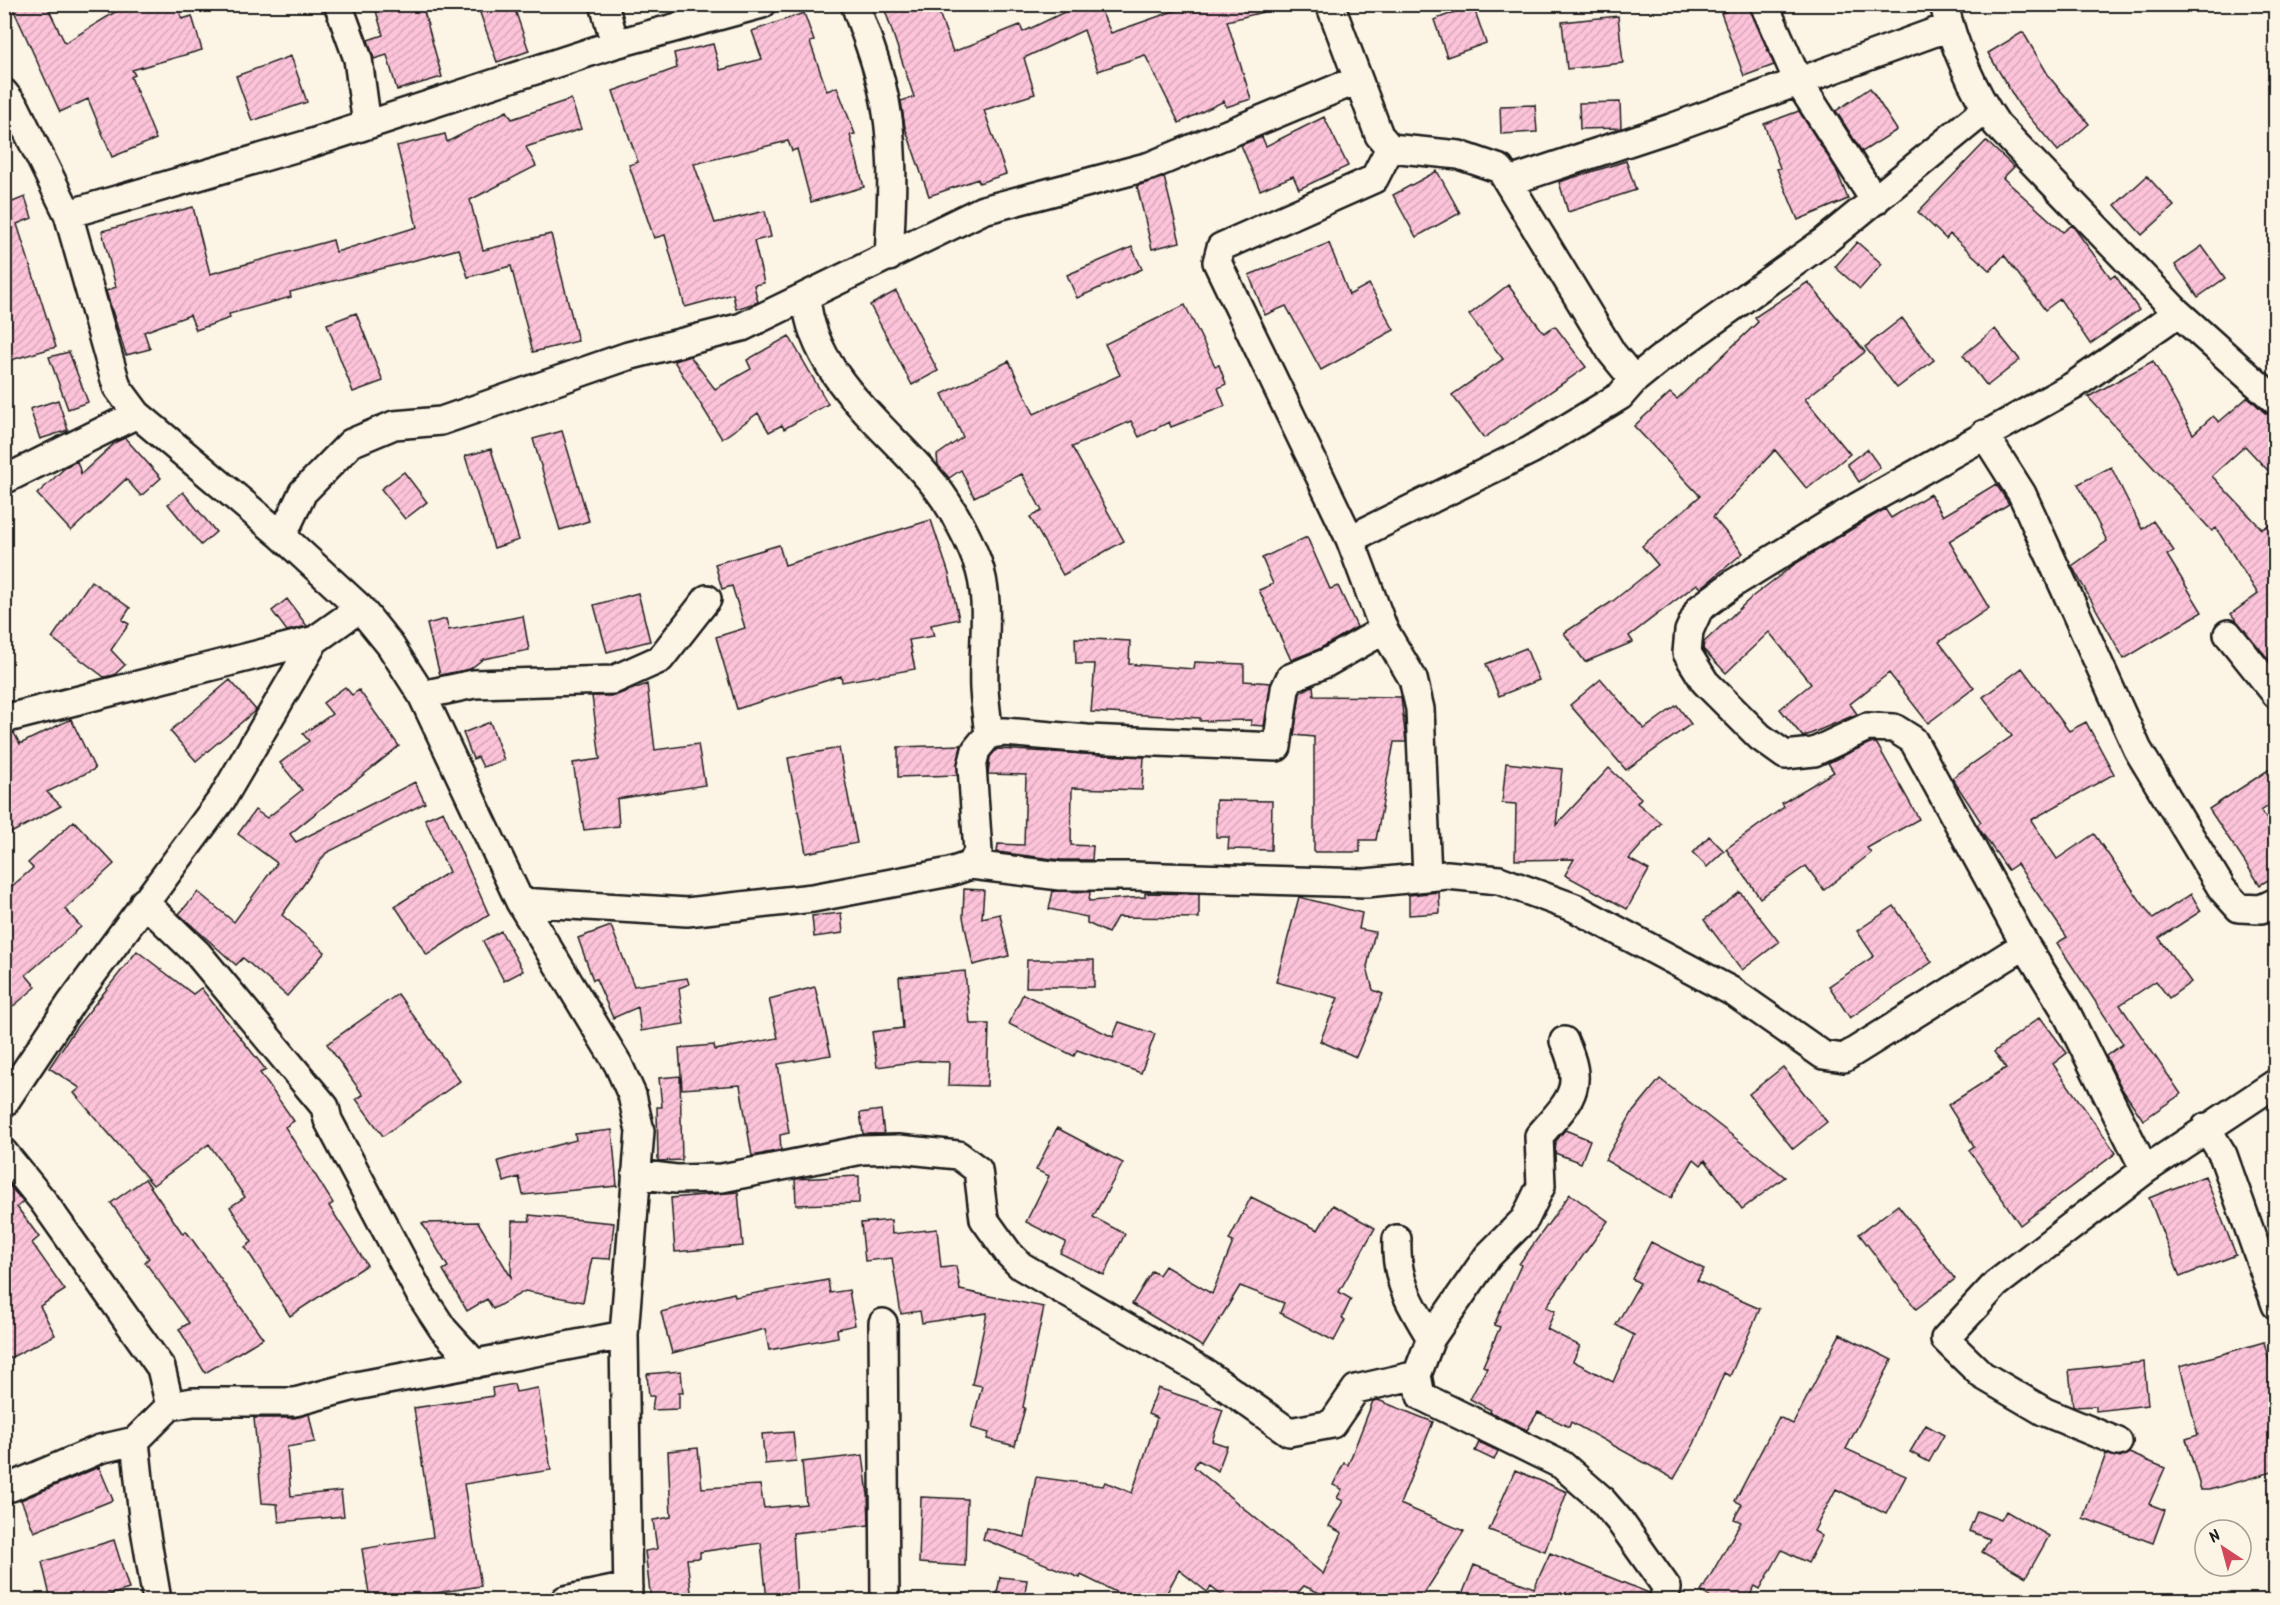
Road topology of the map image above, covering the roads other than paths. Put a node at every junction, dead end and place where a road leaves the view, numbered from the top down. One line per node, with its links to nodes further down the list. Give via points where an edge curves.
1 (338, 4): 13 (street, via 358,59)
2 (604, 4): 8 (street)
3 (762, 4): 8 (street)
4 (855, 4): 18 (street, via 882,84 892,191)
5 (1330, 4): 9 (street)
6 (1764, 4): 10 (street)
7 (1947, 16): 10 (street); 12 (street)
8 (615, 44): 13 (street)
9 (1357, 80): 14 (street, via 1379,135); 18 (street, via 1150,166 983,210)
10 (1798, 81): 15 (street); 16 (street)
11 (4, 93): 17 (street, via 16,108)
12 (1986, 109): 16 (street); 20 (street)
13 (367, 124): 17 (street)
14 (1390, 148): 15 (street, via 1477,159 1500,169); 27 (street, via 1374,179 1221,247 1216,262)
15 (1510, 181): 21 (street, via 1546,248 1612,353)
16 (1875, 201): 21 (street)
17 (68, 214): 23 (street, via 117,387)
18 (889, 257): 19 (street)
19 (806, 296): 26 (street, via 742,327 628,356 441,421 394,425 351,443 303,492); 36 (street, via 808,317 829,363 861,407 927,476 978,562 984,593 984,689)
20 (2178, 313): 22 (street); 24 (street, via 2073,386)
21 (1634, 380): 27 (street, via 1620,396 1531,450)
22 (2276, 401)
23 (137, 414): 25 (street); 26 (street)
24 (1984, 434): 41 (street, via 2022,494 2138,750 2222,890 2240,908 2260,909); 42 (street, via 1866,502 1699,609 1689,631 1687,653 1705,682 1760,737 1785,755 1814,752 1867,727 1894,728 1913,740)
25 (4, 480)
26 (282, 536): 29 (street)
27 (1350, 539): 30 (street)
28 (707, 600): 34 (street, via 660,659 613,680 474,684)
29 (360, 608): 32 (street); 34 (street)
30 (1384, 630): 36 (street, via 1326,663 1290,678 1277,747); 38 (street, via 1413,679 1420,709)
31 (2228, 634): 33 (street)
32 (315, 640): 35 (street); 39 (street, via 222,799)
33 (2276, 694)
34 (422, 695): 40 (street)
35 (4, 719)
36 (989, 734): 37 (street, via 976,750 972,766 978,852)
37 (971, 865): 38 (street, via 1059,876 1366,883); 40 (street, via 813,898 687,912)
38 (1427, 877): 42 (street, via 1499,880 1575,908 1733,992 1822,1055 1844,1058)
39 (144, 902): 45 (street); 55 (street, via 198,954 325,1107 328,1120 420,1294 443,1329)
40 (520, 902): 49 (street, via 618,1064 632,1095 640,1131)
41 (2276, 902)
42 (2025, 945): 48 (street, via 2064,1008)
43 (1564, 1041): 54 (street, via 1575,1065 1574,1090 1539,1136 1541,1186 1525,1219 1488,1256)
44 (2276, 1083): 46 (street)
45 (4, 1102)
46 (2206, 1127): 48 (street); 51 (street, via 2223,1155)
47 (4, 1153): 57 (street, via 161,1368)
48 (2145, 1170): 59 (street, via 1996,1284 1945,1339 1982,1375 2045,1412)
49 (636, 1174): 53 (street); 56 (street, via 676,1179 722,1178 862,1150 958,1155 978,1170 984,1219 1021,1266 1208,1374 1289,1432 1332,1424 1356,1389)
50 (1397, 1239): 54 (street, via 1396,1264 1411,1306)
51 (2276, 1305)
52 (883, 1323): 64 (street)
53 (624, 1335): 55 (street); 61 (street)
54 (1431, 1338): 56 (street)
55 (475, 1364): 57 (street, via 295,1402 193,1402)
56 (1417, 1375): 65 (street, via 1421,1396 1562,1465 1600,1498 1667,1588)
57 (170, 1406): 58 (street)
58 (135, 1441): 60 (street, via 100,1449); 62 (street)
59 (2118, 1442)
60 (4, 1487)
61 (628, 1594): 63 (street)
62 (158, 1600)
63 (565, 1600)
64 (885, 1600)
65 (1663, 1600)

